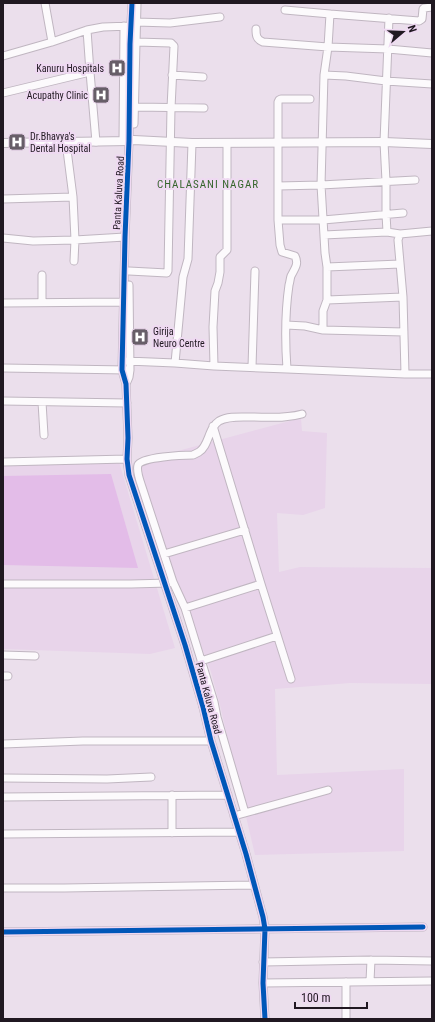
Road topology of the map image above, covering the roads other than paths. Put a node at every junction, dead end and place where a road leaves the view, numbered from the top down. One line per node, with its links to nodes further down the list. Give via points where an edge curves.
1 (45, 3): 12 (street)
2 (132, 3): 9 (street, Panta Kaluva Road)
3 (137, 3): 9 (street, Panta Kaluva Road)
4 (432, 7): 8 (street, via 423,9 420,21)
5 (285, 10): 6 (street)
6 (330, 14): 8 (street); 14 (street)
7 (220, 17): 9 (street)
8 (389, 18): 15 (street)
9 (130, 25): 11 (street); 13 (street, Panta Kaluva Road); 29 (street)
10 (256, 29): 14 (street, via 257,37 263,42)
11 (87, 30): 12 (street); 18 (street)
12 (52, 42): 17 (street)
13 (136, 42): 19 (street, via 172,44); 26 (street, Panta Kaluva Road)
14 (328, 47): 15 (street); 20 (street)
15 (388, 49): 16 (street); 22 (street)
16 (432, 53)
17 (3, 56)
18 (90, 72): 24 (street); 31 (street)
19 (172, 75): 21 (street); 27 (street)
20 (324, 75): 22 (street); 34 (street)
21 (203, 77)
22 (386, 81): 23 (street); 35 (street)
23 (432, 84)
24 (3, 93)
25 (310, 99): 33 (street, via 279,100)
26 (135, 107): 27 (street); 29 (street, Panta Kaluva Road)
27 (171, 108): 28 (street); 32 (street)
28 (204, 108)
29 (129, 141): 31 (main road); 32 (main road); 54 (street, Panta Kaluva Road); 60 (street, Panta Kaluva Road)
30 (66, 142): 31 (main road); 36 (main road); 44 (street)
31 (96, 142)
32 (171, 142): 37 (main road); 60 (street, via 168,272)
33 (277, 142): 34 (main road); 38 (main road); 43 (street)
34 (323, 142): 35 (main road); 42 (street)
35 (384, 142): 39 (main road); 41 (street)
36 (3, 143)
37 (192, 143): 38 (main road); 72 (street, via 188,259 183,277)
38 (226, 143): 73 (street, via 227,250 220,257 220,272 215,291)
39 (432, 144)
40 (415, 180): 41 (street)
41 (386, 181): 42 (street); 47 (street)
42 (321, 185): 43 (street); 49 (street)
43 (278, 186): 48 (street)
44 (73, 197): 45 (street); 56 (street)
45 (3, 199)
46 (403, 213): 47 (street)
47 (386, 214): 49 (street); 51 (street)
48 (278, 220): 49 (street); 68 (street, via 280,248 282,252 294,256 297,261 297,266 290,277)
49 (323, 220): 53 (street)
50 (432, 231): 52 (street)
51 (387, 232): 52 (street); 53 (street)
52 (400, 234): 58 (street)
53 (324, 235): 59 (street)
54 (125, 237): 56 (street); 67 (street, Panta Kaluva Road)
55 (3, 238): 56 (street, via 33,241)
56 (75, 240): 57 (street)
57 (74, 261)
58 (400, 264): 59 (street); 63 (street)
59 (326, 267): 64 (street)
60 (129, 271): 71 (street, Panta Kaluva Road)
61 (255, 271): 74 (street)
62 (42, 275): 66 (street)
63 (403, 297): 64 (street); 70 (street)
64 (327, 300): 69 (street, via 323,311)
65 (3, 302): 66 (street)
66 (42, 302): 67 (street)
67 (124, 302): 71 (street, Panta Kaluva Road)
68 (286, 325): 69 (street); 76 (street)
69 (323, 330): 70 (street)
70 (404, 332): 78 (street)
71 (126, 361): 72 (street); 77 (street, Panta Kaluva Road)
72 (176, 363): 73 (street)
73 (214, 366): 74 (street)
74 (252, 367): 76 (street)
75 (3, 368): 77 (street)
76 (287, 369): 78 (street)
77 (126, 370): 82 (street, Panta Kaluva Road)
78 (405, 374): 79 (street)
79 (432, 374)
80 (3, 402): 81 (street)
81 (42, 402): 82 (street); 85 (street)
82 (127, 403): 86 (street, Panta Kaluva Road)
83 (302, 414): 84 (street, via 289,417 234,417 218,421)
84 (213, 426): 88 (street); 89 (street, via 204,447 199,452 155,458 138,465 138,474)
85 (44, 435)
86 (128, 459): 87 (street); 99 (street, Panta Kaluva Road, bridge, via 129,475 185,645)
87 (3, 462)
88 (245, 530): 89 (street); 92 (street)
89 (164, 554): 90 (street)
90 (173, 582): 91 (street); 93 (street)
91 (3, 584)
92 (261, 584): 93 (street); 94 (street)
93 (185, 608): 97 (street)
94 (277, 636): 97 (street); 98 (street)
95 (3, 655): 96 (street)
96 (35, 656)
97 (202, 661): 107 (street)
98 (291, 679)
99 (211, 741): 100 (street); 105 (street, Panta Kaluva Road)
100 (3, 744)
101 (151, 777): 102 (street)
102 (3, 778)
103 (328, 790): 107 (street)
104 (172, 795): 105 (street); 106 (street); 110 (street)
105 (228, 795): 108 (street, Panta Kaluva Road)
106 (3, 797)
107 (245, 813): 108 (street)
108 (234, 816): 109 (street, Panta Kaluva Road)
109 (239, 832): 110 (street); 112 (street, Panta Kaluva Road)
110 (172, 833): 111 (street)
111 (3, 834)
112 (254, 885): 113 (street); 115 (street, Panta Kaluva Road)
113 (3, 888)
114 (423, 927): 115 (street)
115 (265, 930): 116 (street); 119 (street, Panta Kaluva Road)
116 (3, 932)
117 (371, 960): 118 (street); 119 (street); 120 (street)
118 (432, 961)
119 (263, 962): 123 (street, Panta Kaluva Road)
120 (370, 981): 121 (street); 122 (street)
121 (432, 981)
122 (346, 982): 123 (street); 125 (street)
123 (263, 983): 124 (street, Panta Kaluva Road)
124 (265, 1019)
125 (346, 1019)

